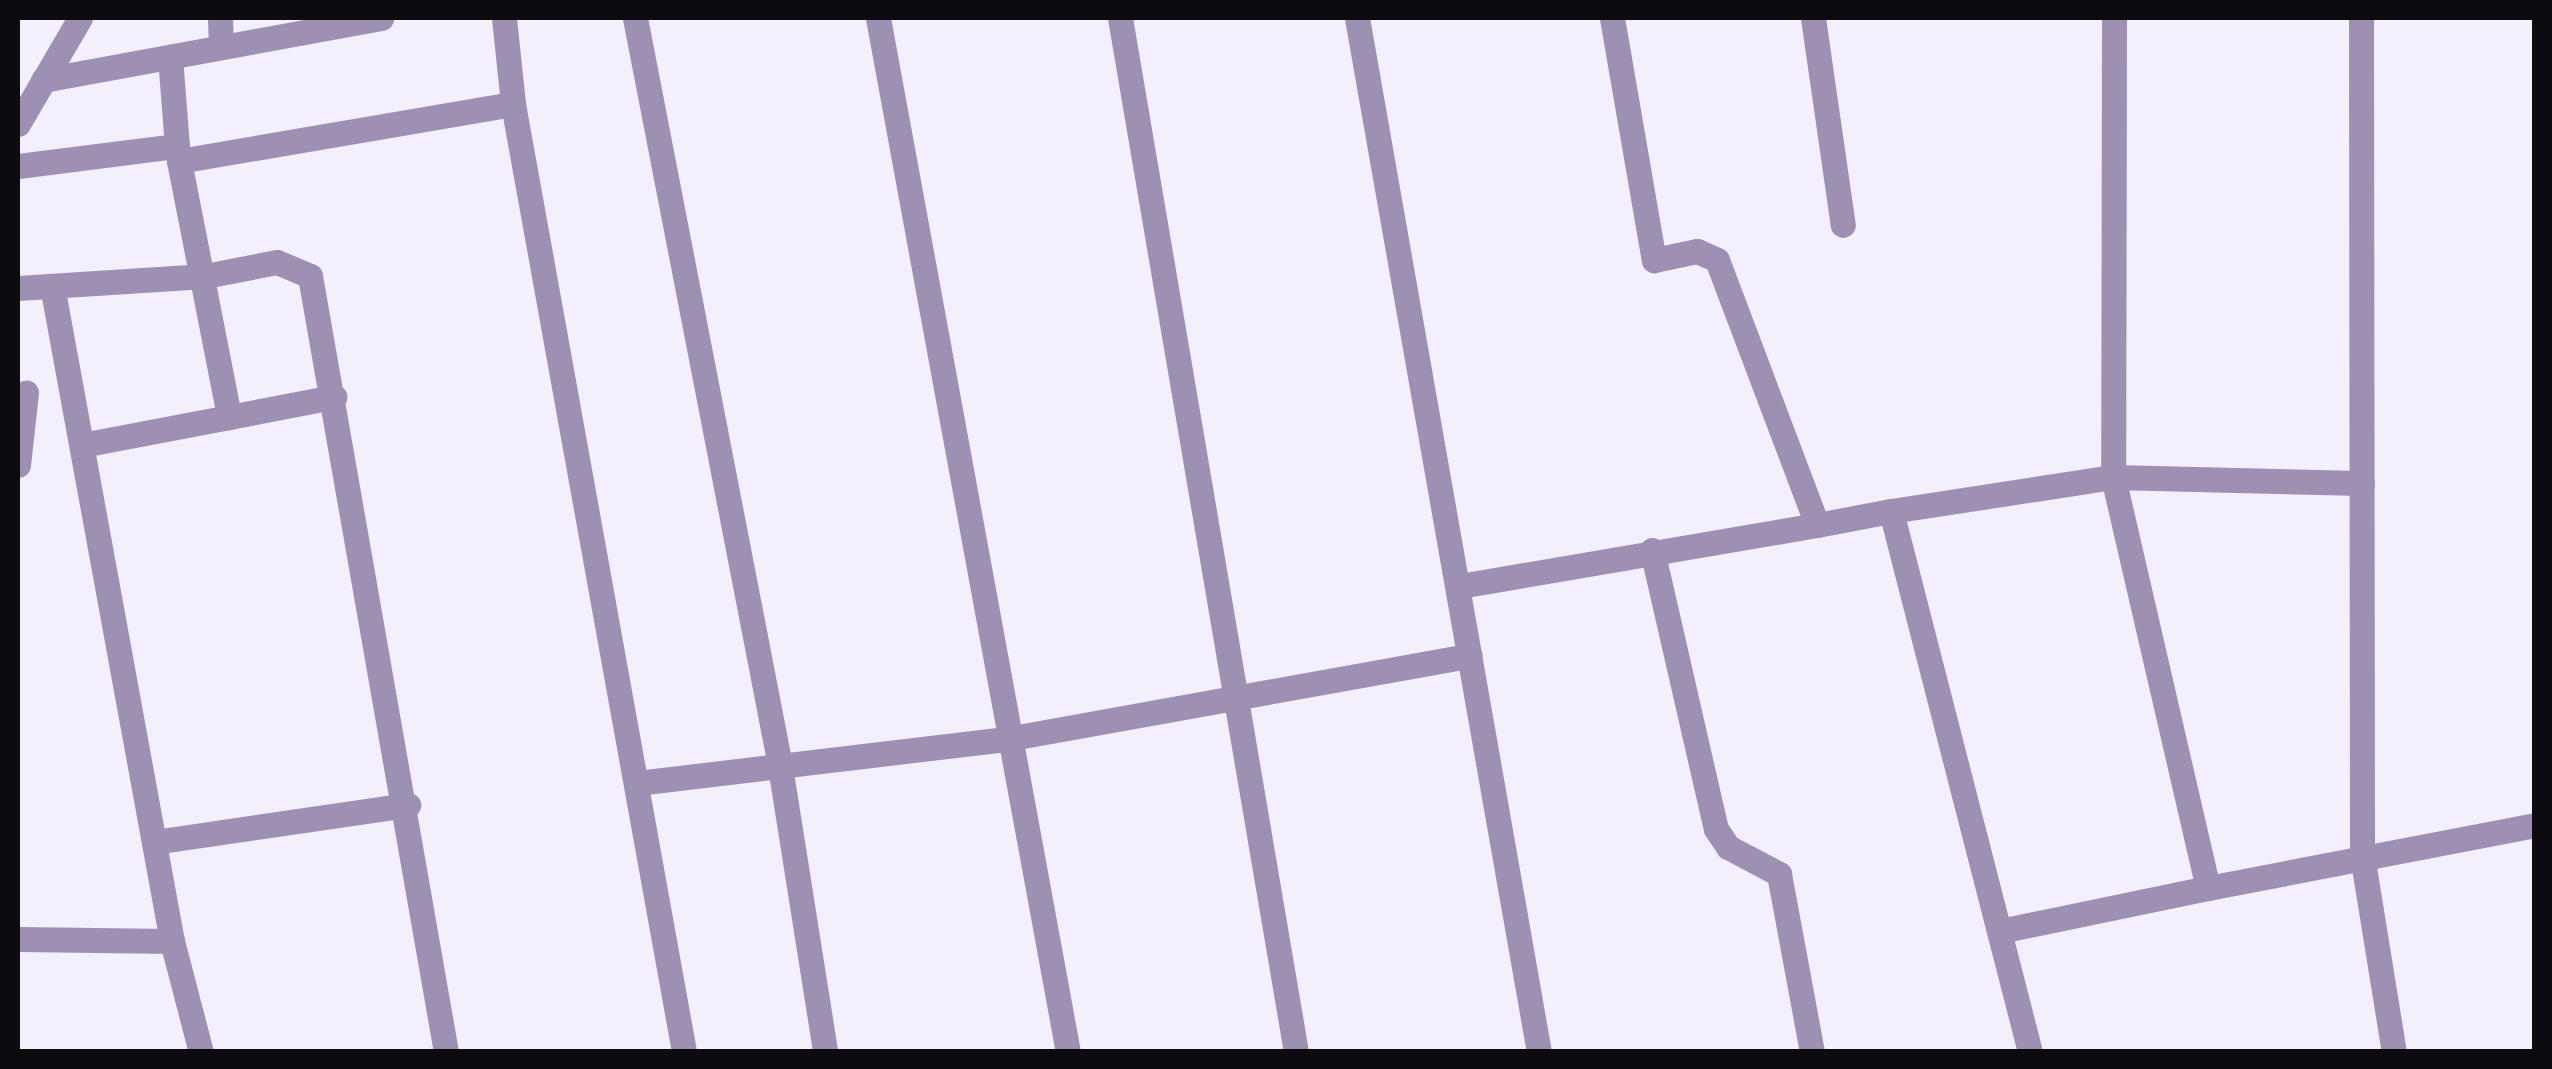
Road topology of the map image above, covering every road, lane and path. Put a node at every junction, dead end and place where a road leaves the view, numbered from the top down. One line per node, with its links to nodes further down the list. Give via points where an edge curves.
1 (80, 18): 15 (street)
2 (220, 18): 13 (street)
3 (381, 18): 13 (street)
4 (504, 18): 16 (street)
5 (636, 18): 39 (street)
6 (878, 18): 38 (street)
7 (1120, 18): 37 (street)
8 (1356, 18): 35 (street)
9 (1612, 18): 33 (street, via 1654,260 1697,251 1716,260)
10 (1813, 18): 20 (street)
11 (2114, 18): 30 (street)
12 (2362, 18): 31 (street)
13 (220, 48): 14 (street)
14 (170, 57): 15 (street); 18 (street)
15 (42, 80): 17 (street)
16 (512, 104): 18 (street); 40 (street)
17 (18, 124)
18 (178, 153): 19 (street); 21 (street)
19 (18, 166)
20 (1843, 226)
21 (205, 276): 23 (street); 26 (street, via 277,262 310,276); 27 (street)
22 (18, 288): 23 (street)
23 (53, 290): 25 (street)
24 (22, 392): 25 (street); 29 (street)
25 (73, 393): 28 (street)
26 (334, 397): 27 (street); 41 (street)
27 (229, 417): 28 (street)
28 (82, 445): 43 (street)
29 (18, 466)
30 (2113, 477): 31 (street); 32 (street); 45 (street)
31 (2362, 483): 44 (street)
32 (1891, 511): 33 (street); 46 (street)
33 (1818, 526): 34 (street)
34 (1652, 550): 35 (street); 56 (street, via 1716,829 1728,847 1780,874)
35 (1460, 586): 36 (street)
36 (1470, 656): 37 (street); 55 (street)
37 (1236, 699): 38 (street); 54 (street)
38 (1012, 738): 39 (street); 53 (street)
39 (779, 760): 40 (street); 52 (street)
40 (637, 783): 51 (street)
41 (408, 805): 43 (street); 50 (street)
42 (2534, 825): 44 (street)
43 (154, 842): 48 (street)
44 (2362, 855): 45 (street); 58 (street)
45 (2208, 888): 46 (street)
46 (2000, 931): 57 (street)
47 (18, 939): 48 (street)
48 (172, 941): 49 (street)
49 (201, 1052)
50 (446, 1052)
51 (684, 1052)
52 (825, 1052)
53 (1068, 1052)
54 (1296, 1052)
55 (1539, 1052)
56 (1812, 1052)
57 (2030, 1052)
58 (2394, 1052)

